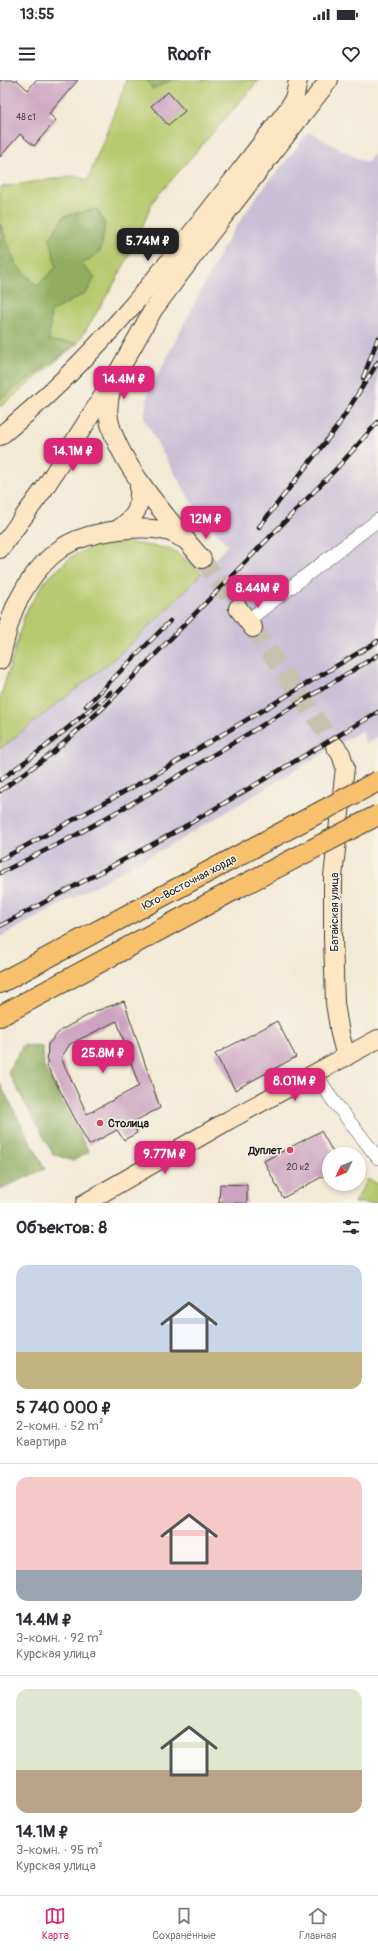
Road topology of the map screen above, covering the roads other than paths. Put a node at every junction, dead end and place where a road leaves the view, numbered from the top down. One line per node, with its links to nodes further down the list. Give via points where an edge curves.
1 (298, 80): 4 (main road, via 295,96 289,108 125,316 46,396)
2 (329, 80): 3 (main road, via 177,276 153,310)
3 (117, 374): 5 (main road, via 108,399 110,424); 9 (main road, via 44,489)
4 (0, 436)
5 (139, 481): 7 (main road, via 137,510 131,520); 8 (main road)
6 (378, 520): 11 (street)
7 (117, 530): 8 (main road, via 169,532); 12 (main road, via 89,534 63,547 36,572 17,602)
8 (186, 540): 10 (main road)
9 (0, 549)
10 (202, 559)
11 (246, 619)
12 (0, 660)
13 (335, 746): 19 (main road, Батайская улица, via 345,767 333,877 333,938 335,1003)
14 (378, 781): 16 (main road, Юго-Восточная хорда, bridge)
15 (378, 815): 17 (main road, bridge)
16 (0, 983)
17 (0, 1016)
18 (378, 1039): 19 (main road)
19 (346, 1057): 20 (main road)
20 (316, 1073): 21 (street, via 331,1098); 22 (main road)
21 (378, 1158)
22 (85, 1203)

